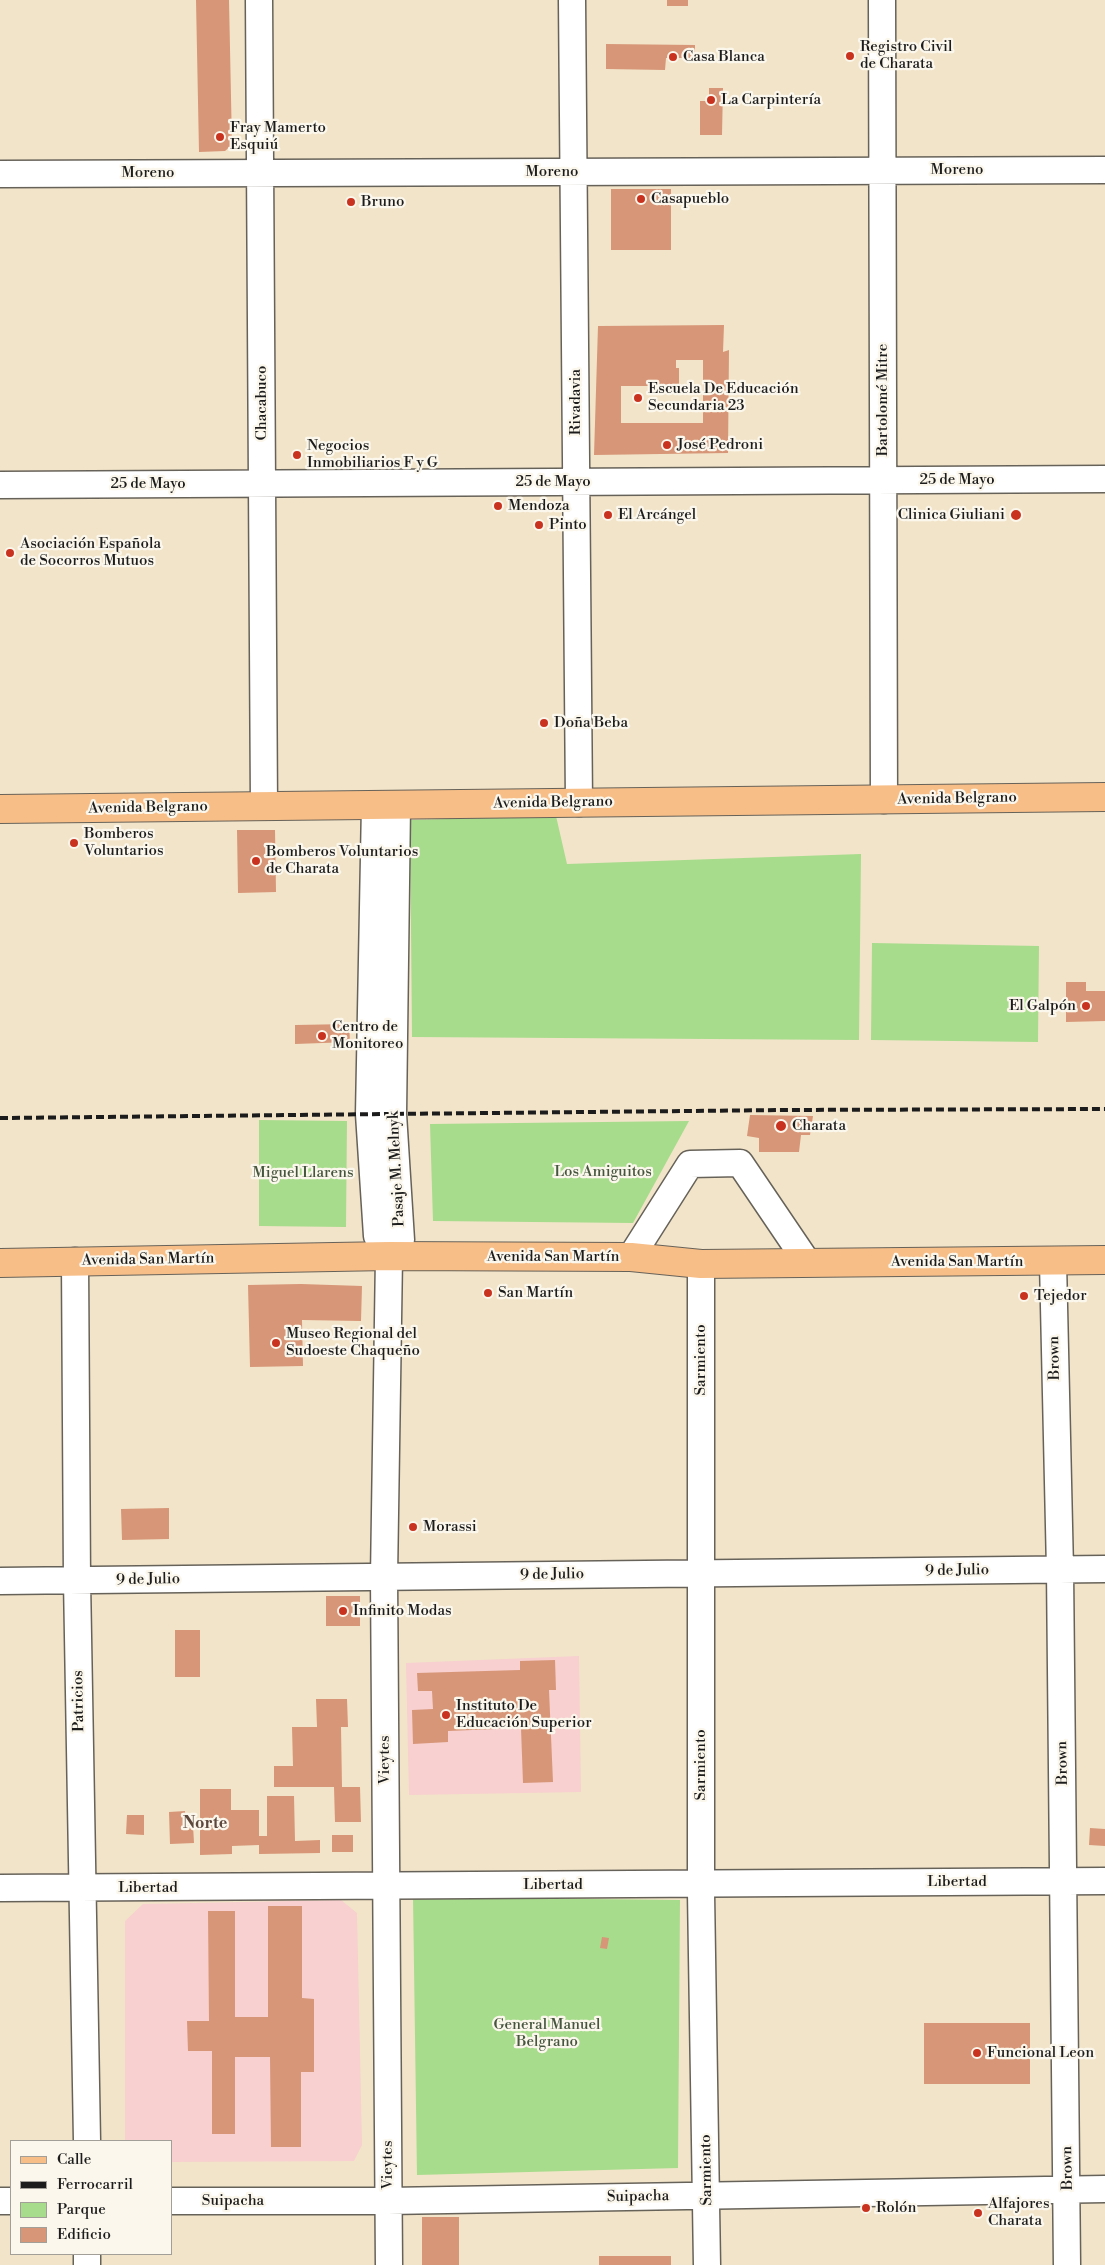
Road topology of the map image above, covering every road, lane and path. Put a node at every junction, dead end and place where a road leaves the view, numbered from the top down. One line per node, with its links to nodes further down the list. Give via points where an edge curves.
1 (259, 0): 7 (street, Chacabuco)
2 (572, 0): 6 (street, Rivadavia)
3 (882, 0): 5 (street, Bartolomé Mitre)
4 (1105, 170): 5 (street, Moreno)
5 (882, 171): 6 (street, Moreno); 10 (street, Bartolomé Mitre)
6 (574, 172): 7 (street, Moreno); 11 (street, Rivadavia)
7 (260, 173): 8 (street, Moreno); 12 (street, Chacabuco)
8 (0, 174)
9 (1105, 479): 10 (street, 25 de Mayo)
10 (883, 480): 11 (street, 25 de Mayo); 15 (street, Bartolomé Mitre)
11 (576, 482): 12 (street, 25 de Mayo); 16 (street, Rivadavia)
12 (262, 484): 13 (street, 25 de Mayo); 18 (street, Chacabuco)
13 (0, 485)
14 (1105, 797): 15 (main road, Avenida Belgrano)
15 (884, 800): 16 (main road, Avenida Belgrano)
16 (579, 803): 17 (main road, Avenida Belgrano)
17 (386, 805): 18 (main road, Avenida Belgrano); 20 (street, Pasaje M. Melnyk, via 393,1114 401,1240)
18 (264, 806): 19 (main road, Avenida Belgrano)
19 (0, 809)
20 (389, 1256): 21 (main road, Avenida San Martín); 23 (main road, Avenida San Martín); 31 (street, Vieytes)
21 (631, 1258): 24 (street, via 690,1164 740,1162); 27 (main road, Avenida San Martín)
22 (1105, 1260): 25 (main road, Avenida San Martín)
23 (75, 1261): 26 (main road, Avenida San Martín); 32 (street, Patricios)
24 (807, 1262): 25 (main road, Avenida San Martín); 27 (main road, Avenida San Martín)
25 (1053, 1262): 29 (street, Brown)
26 (0, 1263)
27 (701, 1264): 30 (street, Sarmiento)
28 (1105, 1569): 29 (street, 9 de Julio)
29 (1060, 1570): 30 (street, 9 de Julio); 34 (street, Brown)
30 (701, 1574): 31 (street, 9 de Julio); 36 (street, Sarmiento)
31 (384, 1577): 32 (street, 9 de Julio); 37 (street, Vieytes)
32 (77, 1580): 33 (street, 9 de Julio); 39 (street, Patricios)
33 (0, 1581)
34 (1064, 1881): 35 (street, Libertad); 36 (street, Libertad); 41 (street, Brown)
35 (1105, 1881)
36 (701, 1884): 37 (street, Libertad); 43 (street, Sarmiento)
37 (386, 1887): 39 (street, Libertad); 45 (street, Vieytes)
38 (0, 1888): 39 (street, Libertad)
39 (82, 1888): 40 (street, Patricios)
40 (87, 2140)
41 (1068, 2190): 42 (street, Suipacha); 43 (street, Suipacha); 48 (street, Brown)
42 (1105, 2190)
43 (708, 2196): 45 (street, Suipacha); 47 (street, Sarmiento)
44 (172, 2201): 45 (street, Suipacha)
45 (388, 2201): 46 (street, Vieytes)
46 (389, 2265)
47 (707, 2265)
48 (1067, 2265)

